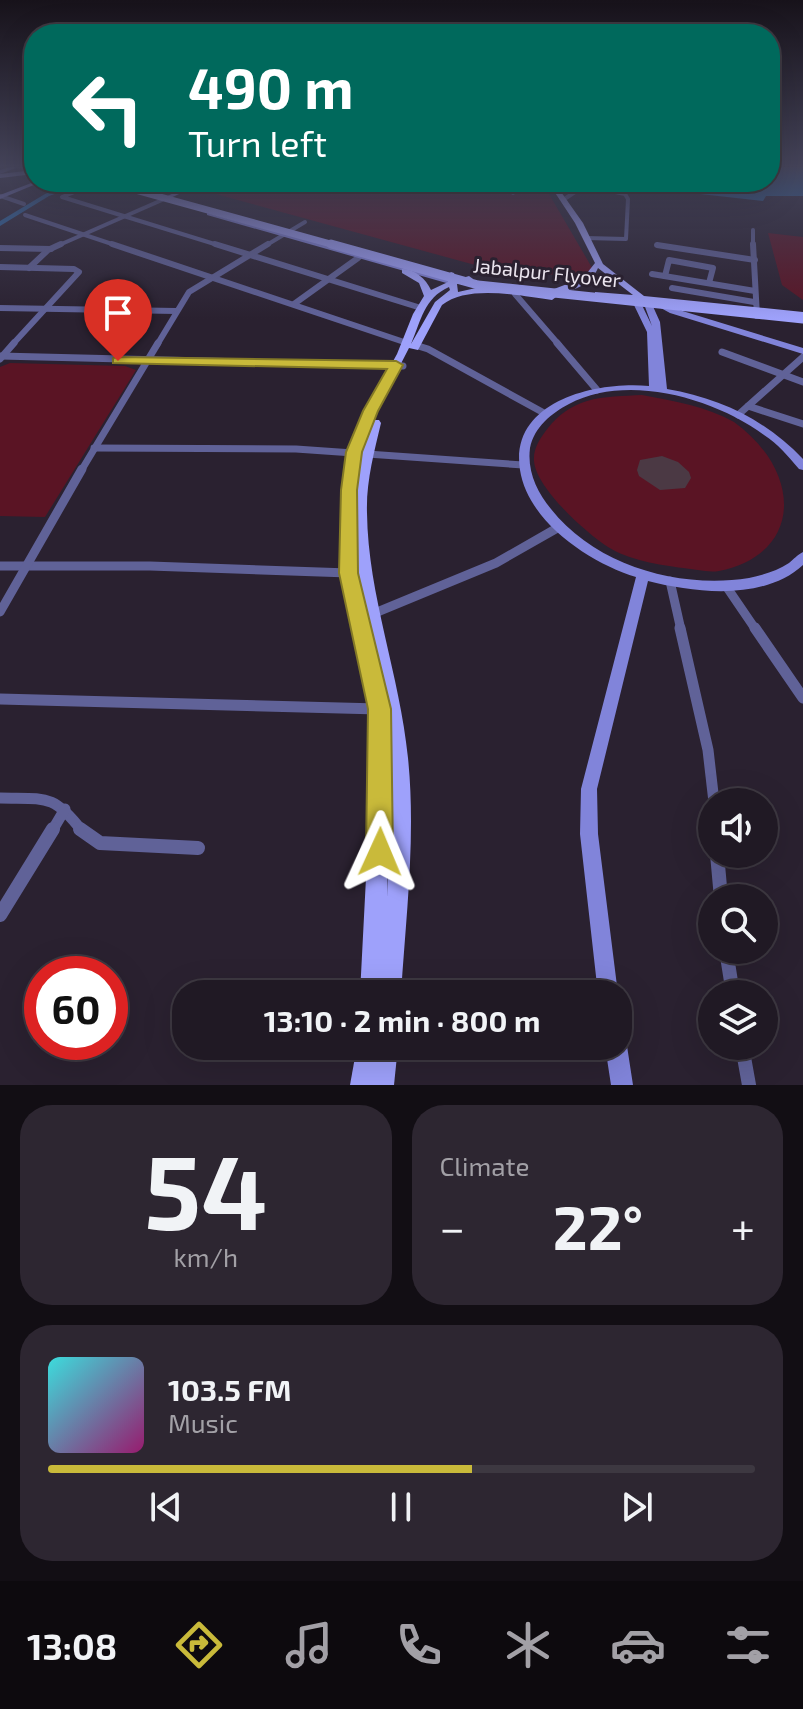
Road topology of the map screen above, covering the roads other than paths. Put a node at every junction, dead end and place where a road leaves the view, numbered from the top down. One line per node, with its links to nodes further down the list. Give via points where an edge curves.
1 (33, 218): 13 (street)
2 (122, 218): 13 (street)
3 (125, 218): 19 (street)
4 (228, 218): 14 (street)
5 (237, 218): 45 (main road, Jabalpur Flyover, bridge, via 478,285)
6 (241, 218): 12 (street)
7 (571, 218): 22 (main road)
8 (574, 218): 15 (main road)
9 (627, 218): 15 (street, via 626,239)
10 (305, 222): 12 (street)
11 (753, 230): 21 (street)
12 (292, 231): 14 (street); 31 (street)
13 (85, 235): 18 (street); 28 (street)
14 (283, 235): 19 (street); 20 (street)
15 (586, 238): 37 (main road, via 605,272)
16 (657, 245): 21 (street)
17 (0, 248): 18 (street)
18 (51, 249): 24 (street)
19 (248, 257): 28 (street); 29 (street)
20 (358, 258): 25 (street); 29 (street)
21 (755, 260): 35 (street)
22 (595, 265): 34 (main road, via 587,281); 37 (main road)
23 (0, 267): 24 (street)
24 (29, 268): 42 (street, via 79,270)
25 (405, 271): 31 (street); 38 (main road, via 423,282)
26 (652, 274): 27 (street)
27 (665, 276): 30 (street); 30 (street, via 669,260 703,264 713,268)
28 (213, 277): 40 (street); 44 (street, via 189,292)
29 (325, 280): 38 (street); 40 (street)
30 (709, 283): 35 (street)
31 (455, 284): 33 (main road); 33 (main road, via 466,292); 34 (main road); 38 (main road, via 437,287); 46 (main road)
32 (672, 288): 43 (street)
33 (496, 291): 36 (main road)
34 (557, 291): 37 (main road)
35 (755, 291): 43 (street)
36 (515, 294): 37 (main road); 54 (street)
37 (639, 300): 39 (main road); 55 (street, via 656,322)
38 (424, 302): 46 (main road)
39 (660, 302): 43 (main road); 48 (street)
40 (294, 304): 46 (street)
41 (0, 308): 42 (street)
42 (45, 309): 44 (street); 49 (street)
43 (755, 309): 45 (main road)
44 (176, 311): 50 (street)
45 (803, 319)
46 (411, 344): 51 (main road); 57 (street)
47 (722, 352): 52 (street)
48 (803, 354): 52 (street)
49 (1, 357): 50 (street)
50 (147, 362): 51 (street); 60 (street)
51 (400, 366): 61 (main road)
52 (784, 374): 53 (street); 56 (street)
53 (803, 382)
54 (597, 390): 55 (street); 57 (street, via 559,402)
55 (659, 390): 58 (street, via 689,395)
56 (748, 406): 58 (street); 59 (street)
57 (544, 413): 63 (street, via 525,439)
58 (738, 415): 62 (street)
59 (803, 424)
60 (94, 448): 61 (street); 68 (street)
61 (360, 452): 63 (street); 69 (main road, via 349,490); 74 (main road, via 358,518)
62 (799, 456): 64 (street)
63 (523, 465): 65 (street, via 533,496)
64 (803, 466)
65 (559, 527): 70 (street, via 592,551); 74 (street, via 496,563)
66 (803, 557): 72 (street, via 769,578)
67 (0, 566): 68 (street)
68 (26, 567): 69 (street); 73 (street)
69 (349, 573): 74 (main road)
70 (643, 575): 71 (street); 85 (street, via 589,789 589,834)
71 (670, 581): 72 (street); 78 (street)
72 (726, 586): 75 (street)
73 (0, 612)
74 (366, 616): 77 (main road)
75 (803, 698)
76 (0, 699): 77 (street)
77 (387, 707): 83 (main road); 84 (main road, via 399,762)
78 (712, 788)
79 (0, 798): 80 (street, via 56,802)
80 (65, 809): 81 (street, via 86,838 100,843); 82 (street)
81 (198, 848)
82 (0, 915)
83 (373, 980)
84 (390, 980)
85 (606, 980)
86 (367, 1060): 90 (main road)
87 (384, 1060): 91 (main road)
88 (618, 1060): 92 (street)
89 (745, 1060): 93 (street)
90 (363, 1085)
91 (381, 1085)
92 (622, 1085)
93 (749, 1085)

